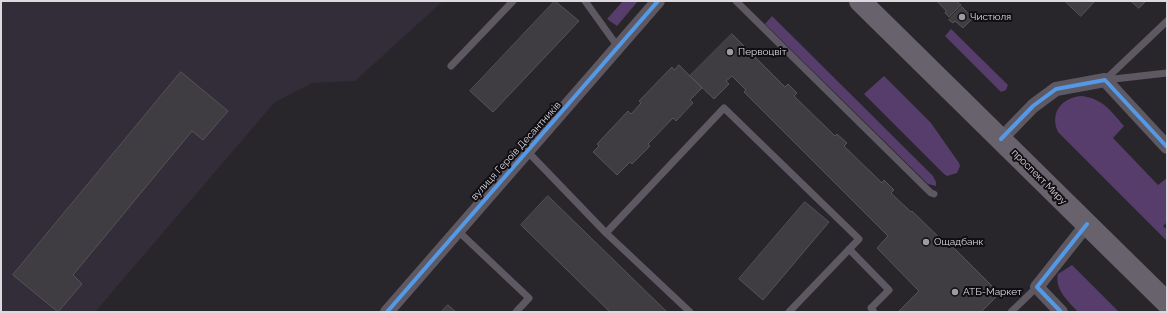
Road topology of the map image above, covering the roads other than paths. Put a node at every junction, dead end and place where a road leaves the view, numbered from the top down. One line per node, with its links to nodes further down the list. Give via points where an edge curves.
1 (513, 1): 8 (lane)
2 (585, 1): 7 (lane)
3 (658, 1): 7 (street, вулиця Героїв Десантників)
4 (736, 1): 14 (lane, via 931,194)
5 (860, 1): 11 (main road, проспект Миру)
6 (1167, 21): 10 (lane)
7 (618, 47): 13 (street, вулиця Героїв Десантників)
8 (452, 66)
9 (1167, 73): 10 (lane)
10 (1105, 80): 11 (street, via 1056,90 1033,106); 12 (street)
11 (1001, 139): 15 (main road, проспект Миру)
12 (1167, 147)
13 (528, 152): 16 (street, вулиця Героїв Десантників); 17 (lane)
14 (934, 194)
15 (1087, 224): 19 (street); 20 (main road, проспект Миру)
16 (456, 230): 21 (street, вулиця Героїв Десантників); 22 (lane, via 529,298)
17 (606, 233): 18 (lane, via 724,108 859,238); 23 (lane)
18 (849, 249): 24 (lane); 25 (lane, via 888,290 871,308)
19 (1041, 279): 26 (lane); 27 (street)
20 (1167, 303)
21 (387, 312)
22 (516, 312)
23 (690, 312)
24 (788, 312)
25 (874, 312)
26 (1011, 312)
27 (1061, 312)

